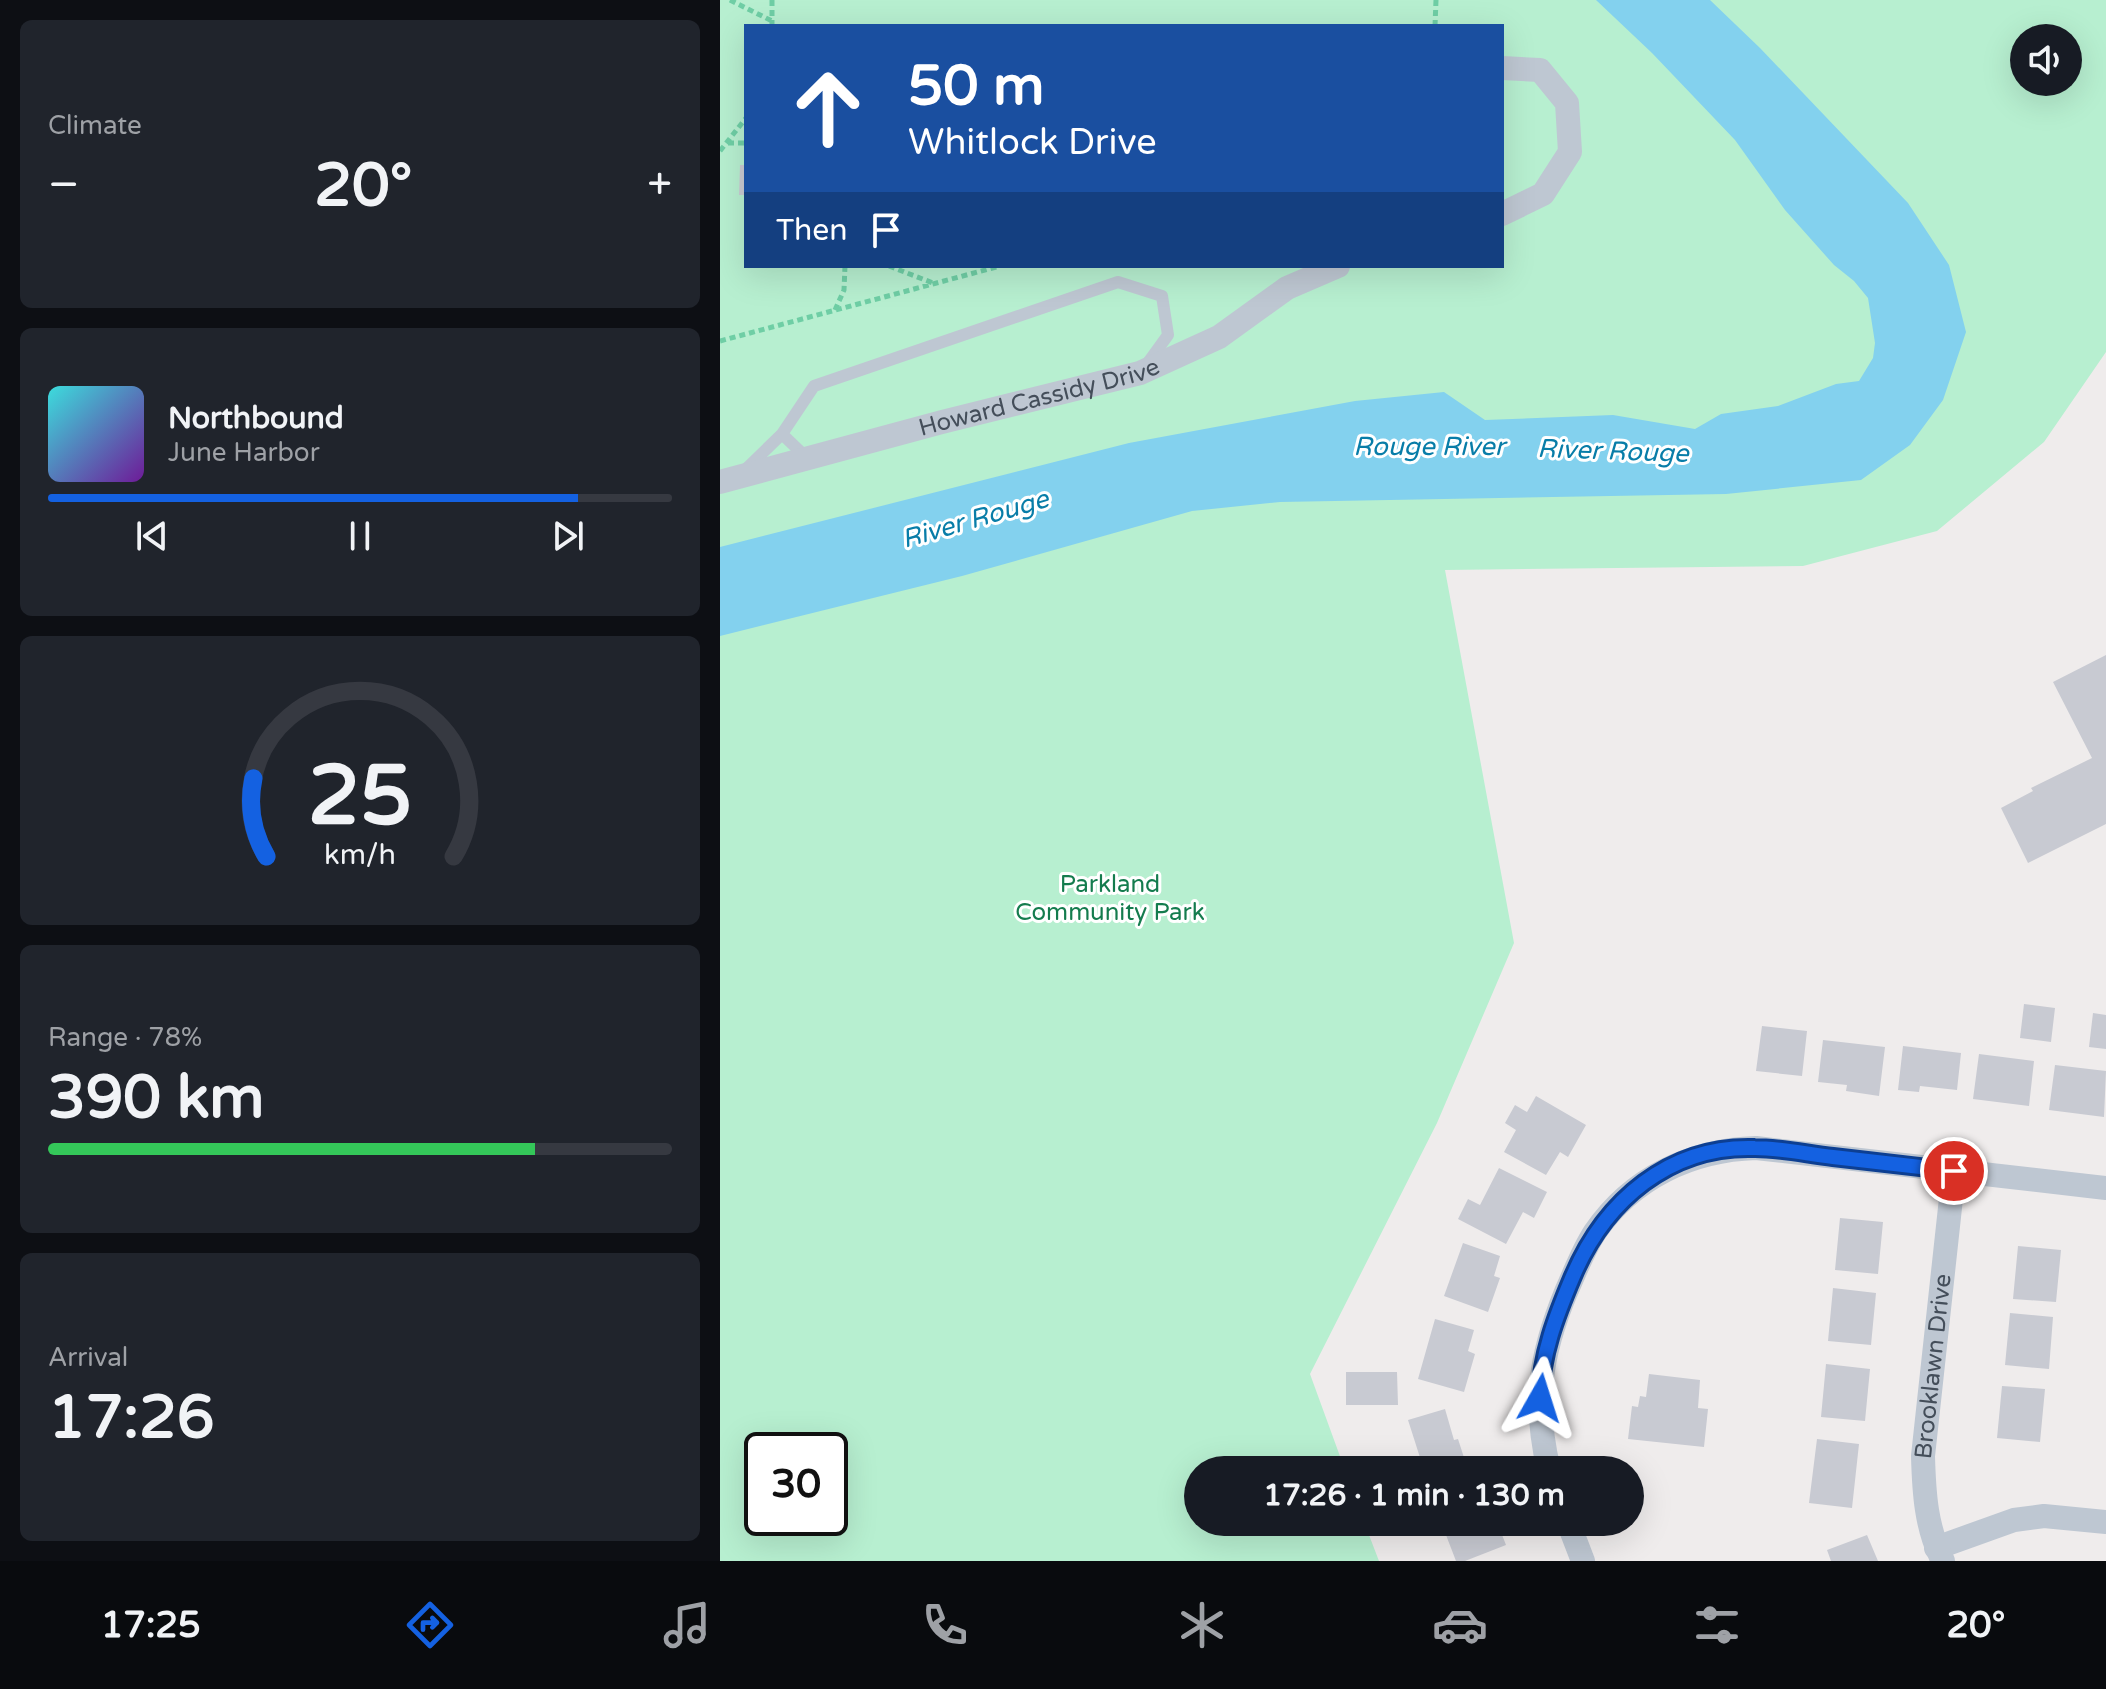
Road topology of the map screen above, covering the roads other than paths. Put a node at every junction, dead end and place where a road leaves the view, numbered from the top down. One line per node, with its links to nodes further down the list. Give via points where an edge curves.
1 (1504, 68): 2 (street, via 1540,70 1567,103 1570,152 1543,194)
2 (1504, 213)
3 (1333, 268): 4 (street, Howard Cassidy Drive, via 1287,288 1219,337)
4 (1140, 373): 5 (lane, via 1168,335 1162,296 1118,282 814,386); 6 (street, Howard Cassidy Drive)
5 (782, 434): 6 (lane); 7 (lane)
6 (808, 459): 7 (street, Howard Cassidy Drive)
7 (728, 480)
8 (1954, 1171): 9 (street); 10 (street, via 1734,1148 1672,1165 1644,1182 1609,1214 1583,1254 1555,1321 1540,1381); 13 (street, Brooklawn Drive, via 1923,1456 1924,1500)
9 (2106, 1188)
10 (1546, 1456)
11 (2106, 1522): 13 (street, via 2044,1516 2014,1520)
12 (1573, 1536): 14 (street)
13 (1939, 1554)
14 (1583, 1561)

